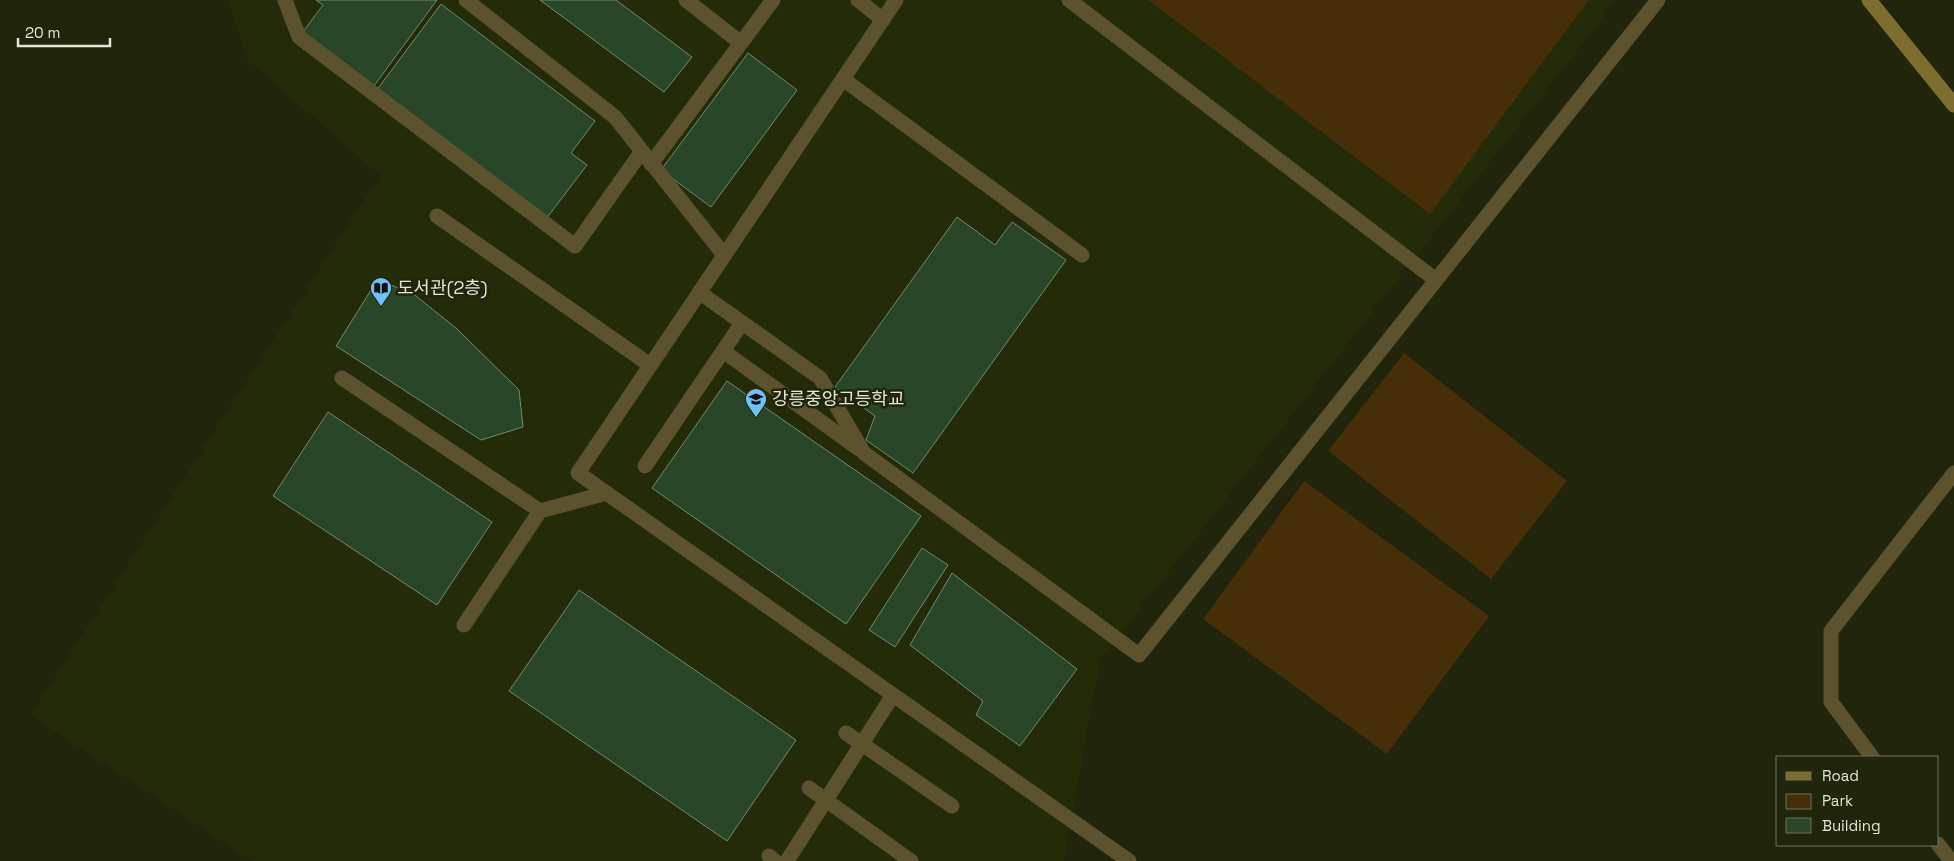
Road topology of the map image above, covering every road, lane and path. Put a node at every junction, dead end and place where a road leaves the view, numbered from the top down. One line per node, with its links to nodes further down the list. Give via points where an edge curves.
1 (285, 0): 14 (lane, via 299,37 575,246)
2 (466, 0): 14 (lane, via 615,117)
3 (686, 0): 11 (lane)
4 (773, 0): 11 (lane)
5 (858, 0): 10 (lane)
6 (896, 0): 10 (lane)
7 (1069, 0): 19 (lane)
8 (1658, 0): 19 (lane)
9 (1869, 0): 13 (street)
10 (883, 20): 12 (lane)
11 (741, 43): 15 (lane)
12 (844, 78): 17 (lane); 18 (lane)
13 (1954, 105)
14 (642, 151): 15 (lane)
15 (652, 164): 17 (lane)
16 (437, 216): 23 (lane)
17 (724, 255): 20 (lane)
18 (1082, 255)
19 (1436, 280): 25 (lane, via 1139,654)
20 (699, 292): 21 (lane); 23 (lane)
21 (742, 323): 22 (lane); 25 (lane, via 820,378)
22 (723, 350): 25 (lane); 26 (lane)
23 (650, 365): 28 (lane, via 578,473)
24 (342, 378): 29 (lane)
25 (864, 453)
26 (646, 466)
27 (1952, 481): 34 (lane, via 1832,631 1831,702)
28 (607, 494): 29 (lane); 31 (lane)
29 (540, 511): 30 (lane)
30 (464, 625)
31 (893, 695): 33 (lane); 41 (lane)
32 (846, 733): 33 (lane)
33 (862, 744): 36 (lane); 37 (lane)
34 (1871, 756)
35 (809, 788): 36 (lane)
36 (825, 800): 39 (lane); 40 (lane)
37 (952, 806)
38 (1939, 845): 42 (lane)
39 (786, 861)
40 (911, 861)
41 (1129, 861)
42 (1951, 861)

